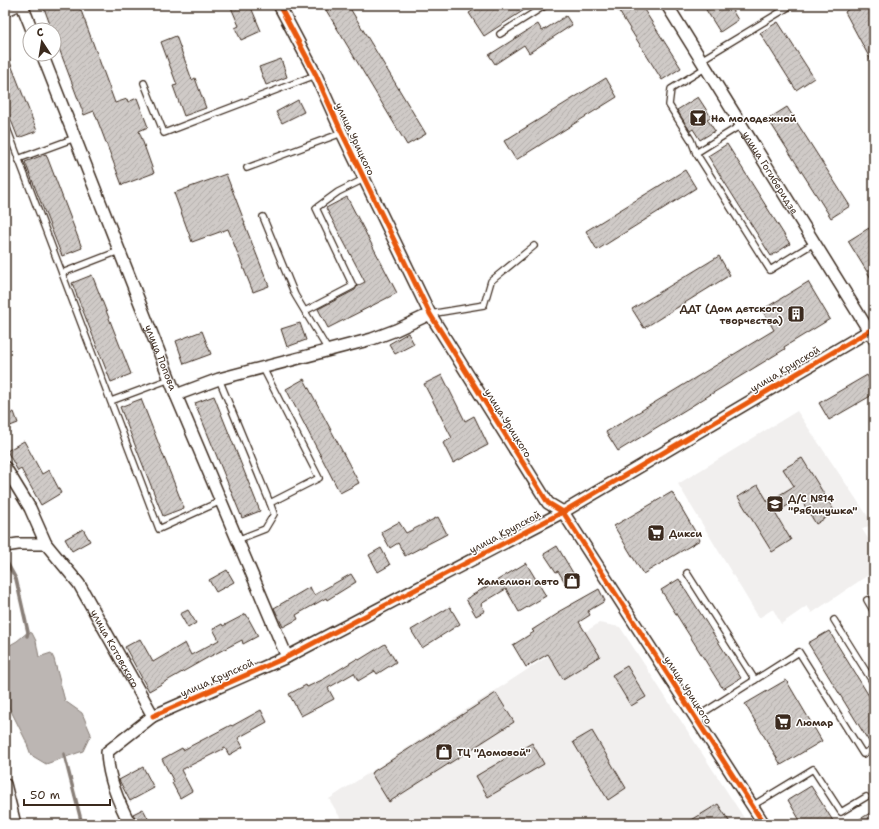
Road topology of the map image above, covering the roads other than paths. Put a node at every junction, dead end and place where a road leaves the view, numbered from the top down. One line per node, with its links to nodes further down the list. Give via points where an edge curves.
1 (22, 5): 6 (lane); 7 (street)
2 (546, 5): 8 (lane)
3 (667, 5): 10 (street, улица Гогиберидзе)
4 (792, 5): 10 (lane)
5 (281, 6): 11 (street, улица Урицкого)
6 (5, 14)
7 (29, 22)
8 (500, 34)
9 (45, 62): 16 (street, улица Попова)
10 (703, 64): 14 (street, улица Гогиберидзе); 17 (lane, via 671,89 670,105 691,140)
11 (316, 75): 12 (lane, via 164,132); 15 (street, улица Урицкого)
12 (144, 83)
13 (5, 124): 18 (lane)
14 (741, 125): 17 (lane); 22 (street, улица Гогиберидзе)
15 (342, 134): 19 (lane); 20 (street, улица Урицкого)
16 (74, 138): 18 (lane); 24 (street, улица Попова)
17 (696, 154): 22 (lane, via 770,270)
18 (18, 159): 25 (lane)
19 (247, 168)
20 (364, 178): 26 (lane, via 316,208 353,286); 27 (street, улица Урицкого)
21 (263, 217): 26 (lane, via 295,295)
22 (814, 243): 28 (street, улица Гогиберидзе)
23 (534, 246): 27 (lane, via 491,281 484,305)
24 (119, 251): 25 (lane); 31 (street, улица Попова)
25 (62, 273): 34 (lane)
26 (305, 311): 29 (lane)
27 (430, 314): 29 (street, via 372,339); 38 (street, улица Урицкого, via 548,503)
28 (872, 333): 38 (street, улица Крупской)
29 (328, 350): 30 (street)
30 (263, 368): 32 (street); 37 (lane, via 319,478)
31 (170, 379): 33 (street, улица Попова); 34 (lane)
32 (220, 379): 33 (street); 37 (lane)
33 (176, 395): 36 (street, улица Попова)
34 (110, 401): 36 (lane, via 159,529)
35 (5, 467): 40 (street, улица Котовского, via 30,508)
36 (221, 501): 39 (street, улица Попова)
37 (270, 503): 39 (lane, via 274,514 265,529)
38 (563, 512): 46 (street, улица Крупской); 50 (street, улица Урицкого)
39 (237, 540): 46 (street, улица Попова)
40 (46, 544): 41 (street); 49 (street, улица Котовского, via 79,584)
41 (5, 546)
42 (687, 573): 47 (lane)
43 (867, 600): 44 (lane)
44 (874, 612)
45 (834, 620): 48 (lane)
46 (287, 658): 49 (street, улица Крупской)
47 (755, 680): 50 (lane); 51 (lane, via 799,652 864,754)
48 (874, 684)
49 (153, 716): 56 (street, via 107,752 107,764 120,806)
50 (695, 718): 54 (street, улица Урицкого)
51 (874, 748)
52 (5, 784): 55 (street)
53 (866, 797): 54 (lane, via 841,812 813,769)
54 (752, 806): 57 (street, улица Урицкого)
55 (15, 824)
56 (130, 824)
57 (764, 824)

